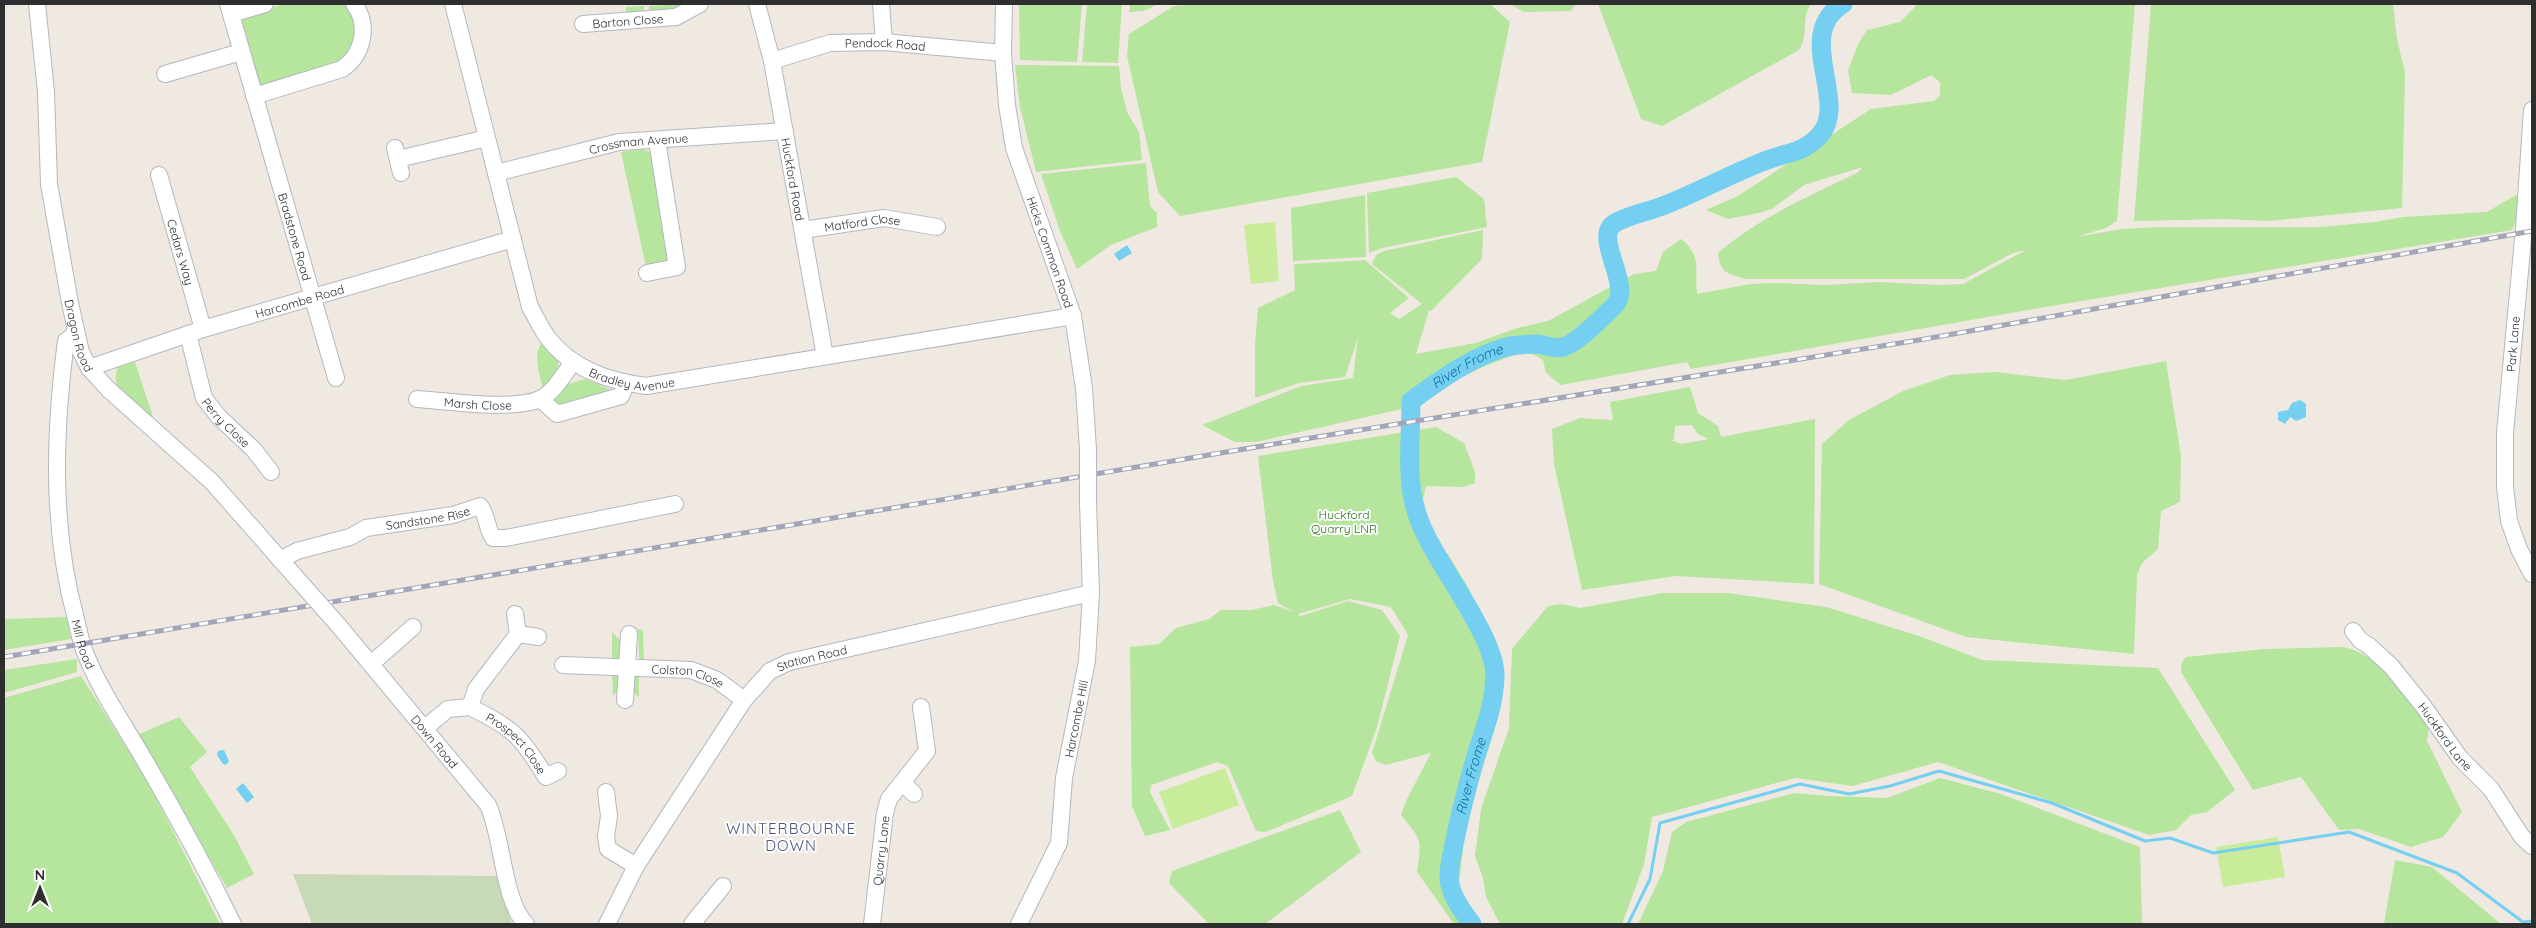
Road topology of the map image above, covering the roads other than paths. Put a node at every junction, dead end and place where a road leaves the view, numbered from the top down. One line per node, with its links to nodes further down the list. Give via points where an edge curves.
1 (37, 4): 31 (street, Dragon Road, via 46,92 49,184)
2 (265, 4): 9 (street, Bradstone Road)
3 (354, 4): 16 (street, via 362,19 363,32 360,48 352,62 342,69)
4 (453, 4): 19 (street, Bradley Avenue)
5 (700, 4): 10 (street, Barton Close, via 676,16)
6 (757, 4): 14 (street, Huckford Road)
7 (881, 4): 11 (street)
8 (1004, 4): 13 (street, Hicks Common Road)
9 (229, 9): 12 (street, Bradstone Road)
10 (582, 24)
11 (884, 42): 13 (street, Pendock Road); 14 (street, Pendock Road, via 830,43)
12 (241, 52): 15 (street); 16 (street, Bradstone Road)
13 (1003, 53): 29 (street, Hicks Common Road, via 1014,148)
14 (772, 61): 18 (street, Huckford Road)
15 (165, 74)
16 (254, 96): 28 (street, Bradstone Road)
17 (2532, 110): 43 (street, Park Lane, via 2505,433 2509,521)
18 (785, 131): 20 (street, Crossman Avenue); 25 (street, Huckford Road)
19 (487, 138): 21 (street); 22 (street, Bradley Avenue)
20 (657, 140): 22 (street, Crossman Avenue, via 619,142); 27 (street, via 677,267)
21 (398, 160)
22 (496, 173): 26 (street, Bradley Avenue)
23 (159, 175): 30 (street, Cedars Way)
24 (927, 229): 25 (street, Matford Close, via 884,218)
25 (803, 230): 32 (street, Huckford Road)
26 (512, 239): 28 (street, Harcombe Road); 33 (street, Bradley Avenue, via 530,307 548,338)
27 (647, 273)
28 (313, 297): 30 (street, Harcombe Road); 35 (street, Bradstone Road)
29 (1073, 316): 32 (street, Bradley Avenue); 40 (street, Hicks Common Road, bridge, via 1084,388)
30 (195, 332): 34 (street, Harcombe Road); 39 (street, Perry Close, via 204,398)
31 (76, 333): 34 (street, Dragon Road); 65 (street, Mill Road, via 66,341 56,456 61,546 71,601 86,654 102,688)
32 (825, 356): 36 (street, Bradley Avenue, via 646,386)
33 (573, 362): 36 (street, Bradley Avenue, via 599,376); 38 (street, via 554,388)
34 (89, 368): 42 (street, Dragon Road, via 212,482)
35 (336, 378)
36 (627, 383): 38 (street, via 620,396 557,414)
37 (417, 399): 38 (street, Marsh Close, via 511,405)
38 (540, 399)
39 (271, 472)
40 (1088, 503): 45 (street, Harcombe Hill)
41 (675, 504): 42 (street, Sandstone Rise, via 499,538 493,538 488,530 487,515 480,506 453,515 366,528 350,537 298,551)
42 (280, 560): 44 (street, Dragon Road)
43 (2532, 574)
44 (300, 582): 52 (street, Down Road, bridge)
45 (1091, 592): 56 (street, Station Road, via 789,662 770,671); 70 (street, Harcombe Hill, via 1087,661 1064,778 1059,843)
46 (515, 614): 49 (street)
47 (413, 627): 52 (street)
48 (2353, 631): 62 (street, Huckford Lane, via 2391,666 2460,758 2491,789 2522,837)
49 (518, 634): 51 (street); 57 (street, Prospect Close, via 476,689)
50 (629, 634): 54 (street)
51 (538, 637)
52 (371, 664): 59 (street, Down Road)
53 (563, 665): 54 (street, Colston Close)
54 (627, 666): 55 (street); 56 (street, Colston Close, via 691,670 717,680)
55 (625, 700)
56 (744, 700): 63 (street, Station Road)
57 (470, 706): 59 (street, Prospect Close, via 448,709); 60 (street, Prospect Close, via 504,724 526,744 546,777)
58 (921, 707): 69 (street, Quarry Lane, via 927,751 909,788 889,799)
59 (426, 728): 66 (street, Down Road, via 488,805 495,820 516,910)
60 (558, 771)
61 (606, 792): 63 (street, via 603,816 608,849)
62 (2532, 846)
63 (636, 866): 67 (street, Station Road)
64 (722, 886): 68 (street)
65 (233, 924)
66 (526, 924)
67 (607, 924)
68 (692, 924)
69 (872, 924)
70 (1019, 924)

